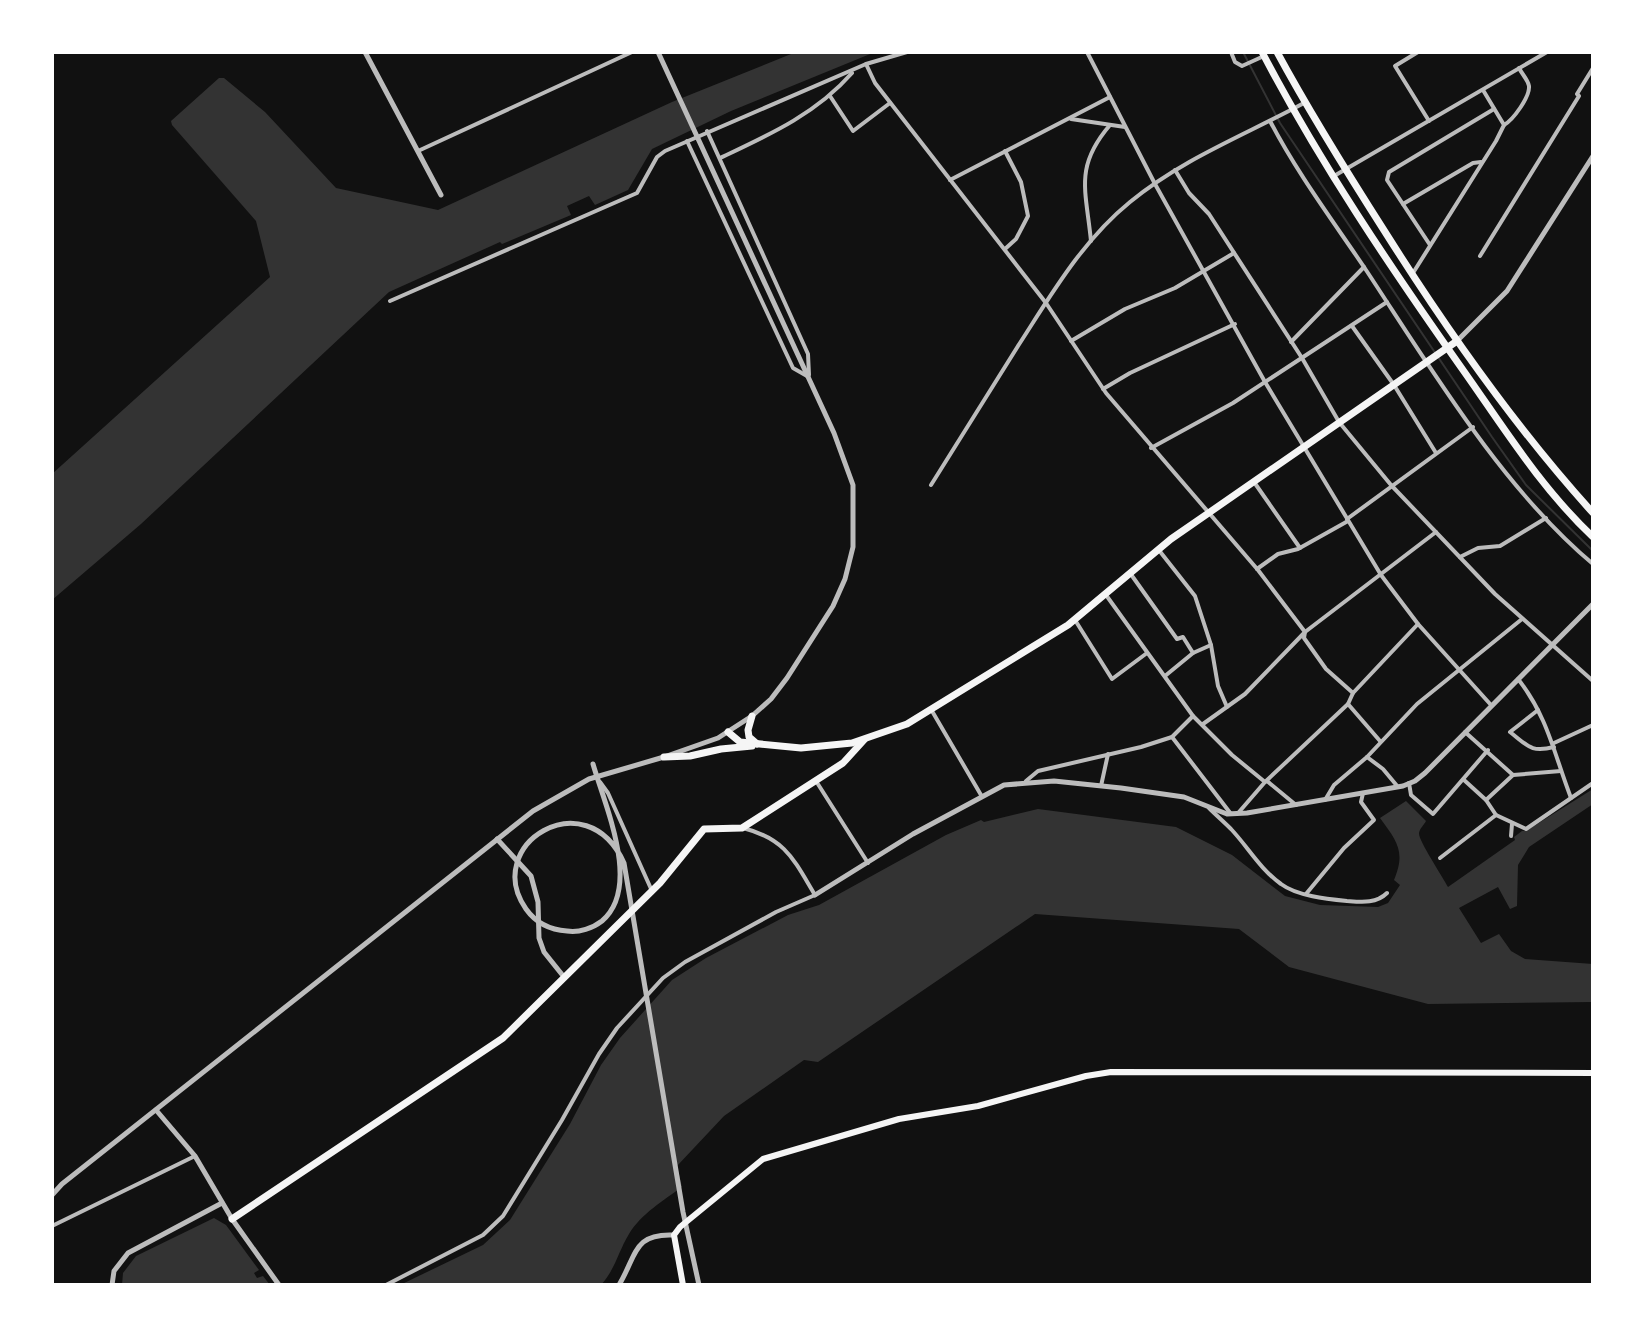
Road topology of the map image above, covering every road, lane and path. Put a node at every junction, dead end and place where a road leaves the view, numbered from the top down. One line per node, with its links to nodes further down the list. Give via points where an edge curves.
1 (365, 52): 30 (street)
2 (632, 52): 30 (street)
3 (658, 52): 61 (street)
4 (907, 52): 11 (street)
5 (1087, 52): 17 (street)
6 (1231, 52): 10 (street, via 1242,66)
7 (1277, 52): 19 (highway)
8 (1418, 52): 24 (street, via 1395,66)
9 (1547, 52): 12 (street)
10 (1263, 54): 20 (highway)
11 (866, 64): 14 (street); 18 (street)
12 (1519, 68): 15 (street); 26 (street, via 1528,93)
13 (1593, 68): 46 (street)
14 (854, 71): 16 (street); 28 (street)
15 (1483, 90): 21 (street); 24 (street)
16 (830, 96): 18 (street, via 853,131); 33 (street, via 777,132)
17 (1110, 97): 22 (street); 27 (street)
18 (891, 102): 38 (street)
19 (1304, 103): 20 (street); 36 (highway)
20 (1292, 109): 23 (street); 37 (highway)
21 (1494, 109): 26 (street); 41 (street, via 1389,172 1387,180)
22 (1068, 119): 25 (street); 31 (street)
23 (1271, 120): 35 (street); 47 (street)
24 (1429, 121): 36 (street)
25 (1110, 125): 27 (street); 42 (street, via 1089,154 1084,172)
26 (1504, 125): 34 (street)
27 (1125, 127): 39 (street)
28 (707, 131): 29 (street); 33 (street)
29 (687, 141): 50 (street, via 657,157 637,193); 61 (street, via 793,368)
30 (418, 151): 40 (street)
31 (1005, 151): 38 (street); 44 (street, via 1021,182 1028,216)
32 (1593, 156): 56 (street, via 1507,291)
33 (719, 158): 61 (street, via 808,354)
34 (1482, 162): 41 (street); 43 (street)
35 (1175, 170): 39 (street); 45 (street)
36 (1344, 171): 37 (street); 49 (highway)
37 (1334, 176): 58 (highway)
38 (950, 180): 44 (street)
39 (1155, 184): 42 (street); 48 (street)
40 (441, 195)
41 (1403, 204): 43 (street)
42 (1091, 241): 52 (street)
43 (1430, 245): 49 (street)
44 (1005, 249): 52 (street)
45 (1234, 253): 48 (street); 57 (street)
46 (1480, 256)
47 (1364, 267): 51 (street); 57 (street)
48 (1204, 272): 53 (street); 55 (street)
49 (1412, 275): 56 (highway)
50 (390, 301)
51 (1387, 302): 54 (street); 60 (street)
52 (1046, 303): 55 (street); 71 (street)
53 (1235, 324): 62 (street); 64 (street)
54 (1352, 326): 59 (street); 63 (street)
55 (1071, 341): 64 (street)
56 (1457, 341): 58 (highway); 74 (highway, via 1506,411)
57 (1291, 342): 59 (street)
58 (1444, 351): 60 (highway); 78 (highway, via 1563,509)
59 (1302, 358): 62 (street); 65 (street)
60 (1429, 361): 63 (highway); 66 (street)
61 (809, 377): 106 (street, via 853,485 853,547 833,606 787,678)
62 (1265, 382): 67 (street); 68 (street)
63 (1394, 385): 65 (highway); 69 (street)
64 (1103, 389): 68 (street)
65 (1339, 422): 67 (highway); 72 (street)
66 (1473, 427): 69 (street); 75 (street)
67 (1302, 447): 70 (highway); 76 (street)
68 (1151, 448): 73 (street)
69 (1436, 453): 72 (street)
70 (1254, 482): 73 (highway); 79 (street)
71 (931, 485)
72 (1391, 485): 76 (street); 77 (street)
73 (1209, 513): 80 (highway); 83 (street)
74 (1593, 513)
75 (1546, 518): 81 (street, via 1500,546); 82 (street)
76 (1347, 520): 79 (street); 85 (street)
77 (1436, 532): 81 (street); 85 (street)
78 (1593, 537)
79 (1300, 548): 83 (street, via 1278,554)
80 (1158, 549): 84 (highway); 92 (street, via 1195,596)
81 (1460, 557): 88 (street)
82 (1593, 564)
83 (1257, 569): 91 (street)
84 (1130, 573): 86 (highway); 95 (street)
85 (1381, 575): 90 (street); 91 (street)
86 (1106, 595): 89 (highway); 94 (street)
87 (1593, 604): 93 (street)
88 (1522, 619): 93 (street); 96 (street)
89 (1075, 620): 94 (street, via 1112,679); 105 (highway)
90 (1418, 624): 96 (street); 100 (street)
91 (1305, 632): 100 (street, via 1326,669); 103 (street)
92 (1211, 645): 95 (street); 103 (street)
93 (1552, 645): 98 (street); 99 (street)
94 (1147, 653): 97 (street)
95 (1193, 653): 97 (street)
96 (1458, 670): 102 (street); 114 (street)
97 (1165, 676): 107 (street)
98 (1518, 679): 102 (street); 104 (street)
99 (1593, 681)
100 (1353, 693): 101 (street)
101 (1348, 704): 114 (street); 128 (street)
102 (1491, 705): 111 (street)
103 (1227, 707): 108 (street)
104 (1538, 710): 116 (street); 116 (street, via 1510,732 1539,751)
105 (932, 711): 113 (highway); 134 (street)
106 (752, 716): 110 (street); 115 (highway, via 749,737)
107 (1193, 716): 108 (street); 112 (street)
108 (1203, 724): 128 (street)
109 (1593, 725): 116 (street)
110 (728, 732): 115 (highway, via 740,742); 119 (street)
111 (1465, 732): 117 (street); 129 (street)
112 (1172, 737): 118 (street); 140 (street)
113 (865, 740): 115 (highway, via 813,747); 126 (highway)
114 (1380, 741): 120 (street)
115 (758, 745): 119 (highway)
116 (1555, 745): 122 (street)
117 (1488, 750): 123 (street); 125 (street)
118 (1108, 754): 127 (street, via 1038,771); 131 (street)
119 (664, 757): 124 (street)
120 (1367, 757): 132 (street); 136 (street, via 1334,785)
121 (593, 764): 124 (street)
122 (1561, 771): 123 (street); 135 (street)
123 (1513, 775): 137 (street)
124 (596, 776): 145 (street, via 549,800); 148 (street); 168 (street, via 619,856 616,902 598,924 561,931 543,925 524,906 518,891 516,868 530,841 549,827 577,823 600,831 615,846 624,863)
125 (1464, 780): 129 (street, via 1433,814 1411,795); 137 (street)
126 (816, 781): 143 (highway); 147 (street)
127 (1026, 781): 131 (street); 134 (street)
128 (1266, 782): 138 (street); 140 (street)
129 (1409, 783): 132 (street)
130 (1593, 783): 135 (street)
131 (1101, 786): 139 (street, via 1184,797)
132 (1398, 787): 133 (street)
133 (1363, 793): 136 (street); 150 (street, via 1361,802 1374,820)
134 (981, 795): 147 (street)
135 (1571, 798): 142 (street, via 1526,829)
136 (1325, 800): 138 (street)
137 (1486, 800): 141 (street)
138 (1296, 805): 140 (street)
139 (1209, 808): 140 (street); 150 (street, via 1283,886)
140 (1234, 814)
141 (1496, 815): 142 (street); 146 (street)
142 (1512, 824): 144 (street)
143 (742, 828): 148 (highway, via 704,829); 151 (street, via 779,843)
144 (1511, 836)
145 (497, 839): 152 (street, via 531,876 539,938); 154 (street)
146 (1440, 858)
147 (868, 863): 151 (street)
148 (652, 891): 152 (highway)
149 (1387, 893): 150 (street, via 1369,902)
150 (1306, 894)
151 (815, 895): 165 (street, via 663,978 599,1054 503,1216 483,1235)
152 (564, 977): 160 (highway, via 503,1038)
153 (1593, 1073): 162 (main road, via 1150,1071 1086,1076 978,1106 899,1119 763,1159)
154 (156, 1110): 155 (street); 156 (street)
155 (195, 1156): 159 (street); 161 (street)
156 (62, 1184): 157 (street); 158 (street)
157 (52, 1187)
158 (52, 1195)
159 (222, 1203): 160 (street); 163 (street, via 128,1253 114,1271)
160 (232, 1219): 164 (street)
161 (52, 1226)
162 (674, 1235): 166 (street, via 654,1234 641,1243); 167 (main road)
163 (112, 1285)
164 (279, 1285)
165 (386, 1285)
166 (619, 1285)
167 (683, 1285)
168 (699, 1285)

